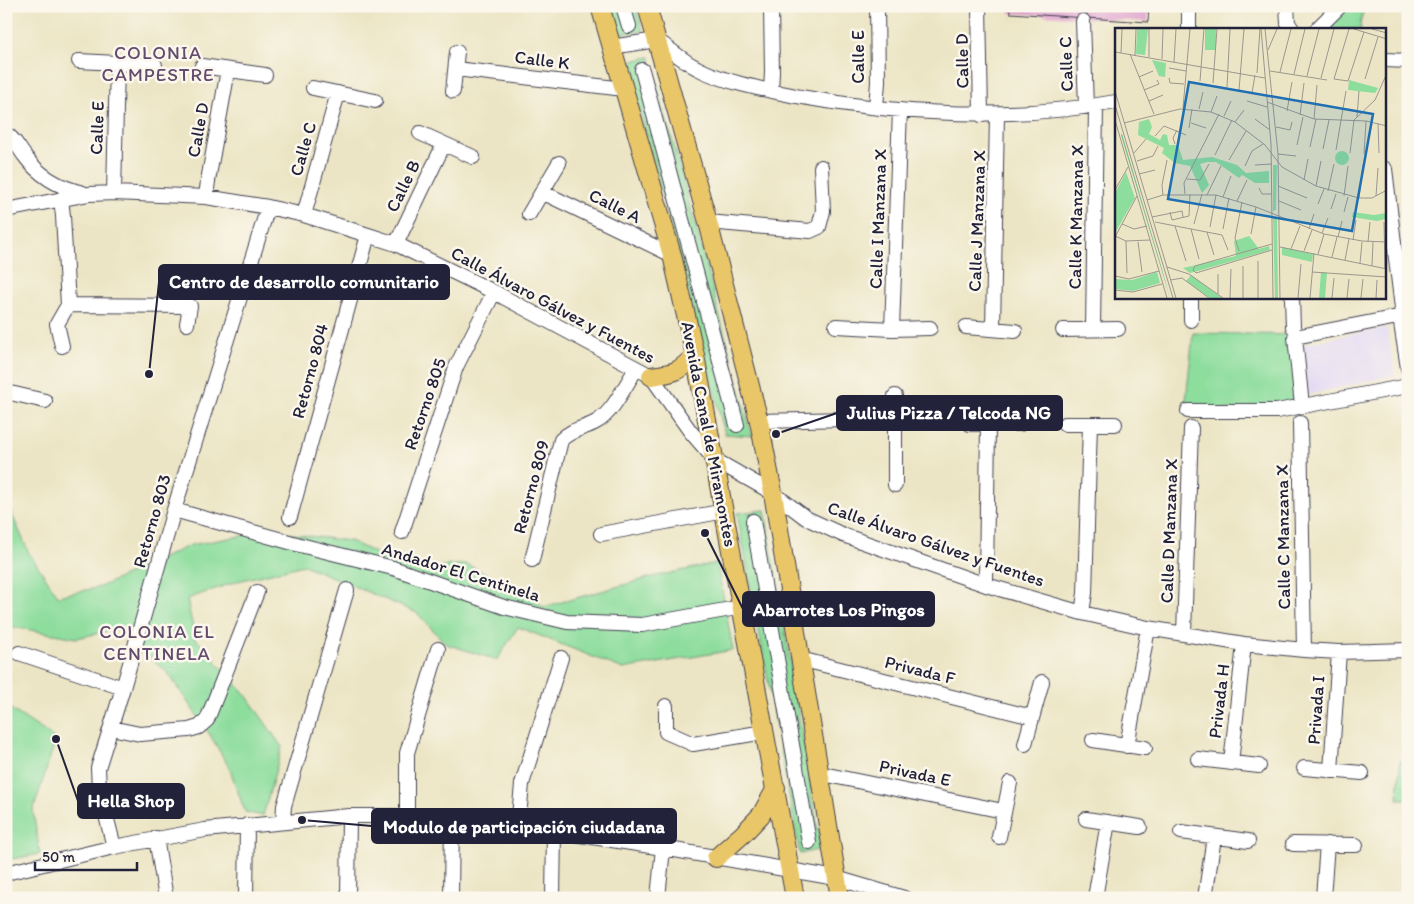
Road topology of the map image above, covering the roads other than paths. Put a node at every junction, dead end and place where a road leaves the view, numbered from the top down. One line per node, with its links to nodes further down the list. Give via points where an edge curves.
1 (600, 6): 16 (main road, Avenida Canal de Miramontes)
2 (623, 6): 11 (street)
3 (647, 6): 15 (main road)
4 (771, 6): 31 (street)
5 (877, 6): 36 (street, Calle E)
6 (979, 6): 39 (street, Calle D)
7 (1189, 6): 13 (street)
8 (1288, 6): 12 (street)
9 (1340, 6): 14 (street)
10 (1083, 21): 35 (street, Calle C)
11 (629, 26)
12 (1290, 26)
13 (1190, 28)
14 (1318, 28)
15 (656, 40): 16 (street); 31 (street, via 697,69); 56 (main road)
16 (611, 47): 29 (main road, Avenida Canal de Miramontes)
17 (457, 52): 24 (street)
18 (1386, 60): 20 (street)
19 (79, 61): 21 (street)
20 (1408, 62)
21 (117, 64): 22 (street); 48 (street, Calle E)
22 (156, 65)
23 (202, 66): 25 (street)
24 (456, 69): 29 (street, Calle K); 30 (street)
25 (228, 70): 27 (street); 50 (street, Calle D)
26 (642, 70): 96 (street)
27 (265, 75)
28 (313, 88): 32 (street)
29 (624, 89): 59 (main road, Avenida Canal de Miramontes)
30 (453, 91)
31 (771, 91): 36 (street)
32 (338, 93): 33 (street); 55 (street, Calle C)
33 (375, 101)
34 (1115, 102): 35 (street)
35 (1091, 106): 38 (street); 73 (street, Calle K Manzana X)
36 (876, 107): 37 (street)
37 (900, 110): 39 (street); 70 (street, Calle I Manzana X)
38 (998, 114): 39 (street); 72 (street, Calle J Manzana X)
39 (981, 115)
40 (420, 133): 42 (street)
41 (6, 134): 49 (street, via 13,138 31,165 51,181)
42 (444, 144): 43 (street); 58 (street, Calle B)
43 (473, 157)
44 (558, 163): 47 (street)
45 (821, 167): 56 (street, via 823,211 819,227 810,231)
46 (1386, 177): 64 (street)
47 (542, 192): 54 (street); 59 (street, Calle A)
48 (114, 193): 49 (street, Calle Álvaro Gálvez y Fuentes); 50 (street, Calle Álvaro Gálvez y Fuentes)
49 (89, 194): 51 (street, Calle Álvaro Gálvez y Fuentes)
50 (206, 197): 52 (street, Calle Álvaro Gálvez y Fuentes)
51 (61, 199): 53 (street, Calle Álvaro Gálvez y Fuentes); 63 (street)
52 (268, 207): 55 (street, Calle Álvaro Gálvez y Fuentes); 101 (street, Retorno 803)
53 (6, 210)
54 (529, 214)
55 (304, 215): 57 (street, Calle Álvaro Gálvez y Fuentes)
56 (708, 222): 88 (main road)
57 (368, 235): 58 (street, Calle Álvaro Gálvez y Fuentes); 103 (street, Retorno 804)
58 (396, 244): 60 (street, Calle Álvaro Gálvez y Fuentes)
59 (672, 255): 78 (main road, Avenida Canal de Miramontes)
60 (494, 292): 80 (street, Calle Álvaro Gálvez y Fuentes); 105 (street, Retorno 805, via 456,367)
61 (1191, 299): 65 (street)
62 (1292, 299): 69 (street)
63 (68, 305): 66 (street, via 190,306); 77 (street, via 57,324)
64 (1403, 314): 79 (street); 85 (street, via 1295,337)
65 (1191, 320)
66 (187, 324)
67 (836, 326): 70 (street)
68 (966, 327): 72 (street)
69 (1293, 327)
70 (892, 328): 71 (street)
71 (930, 328)
72 (992, 329): 75 (street)
73 (1093, 329): 74 (street); 76 (street)
74 (1118, 329)
75 (1015, 330)
76 (1063, 330)
77 (62, 346)
78 (695, 355): 80 (main road, via 681,369 670,374); 98 (main road, Avenida Canal de Miramontes)
79 (1408, 368)
80 (643, 373): 98 (street, Calle Álvaro Gálvez y Fuentes); 107 (street, Retorno 809, via 597,422 568,433 561,440)
81 (1408, 386): 85 (street)
82 (895, 396): 87 (street)
83 (14, 397): 84 (street)
84 (45, 401)
85 (1302, 406): 86 (street, via 1277,411)
86 (1188, 411)
87 (896, 418): 88 (street); 99 (street)
88 (759, 421): 100 (main road)
89 (1300, 423): 117 (street, Calle C Manzana X)
90 (970, 424): 91 (street)
91 (988, 424): 92 (street); 108 (street)
92 (1020, 424)
93 (1065, 424): 94 (street)
94 (1090, 424): 95 (street); 112 (street)
95 (1115, 424)
96 (737, 425)
97 (1191, 428): 114 (street, Calle D Manzana X)
98 (715, 460): 100 (street, Calle Álvaro Gálvez y Fuentes); 102 (main road, Avenida Canal de Miramontes)
99 (895, 485)
100 (773, 493): 108 (street, Calle Álvaro Gálvez y Fuentes, via 806,518 843,535); 122 (main road)
101 (174, 510): 111 (street, Andador El Centinela, via 300,546 393,568 504,607 567,622 642,626); 124 (street, Retorno 803)
102 (725, 511): 106 (street); 111 (main road, Avenida Canal de Miramontes)
103 (290, 517)
104 (753, 521): 158 (street)
105 (402, 532)
106 (601, 534)
107 (532, 560)
108 (986, 585): 112 (street, Calle Álvaro Gálvez y Fuentes)
109 (347, 590): 147 (street, via 284,806)
110 (257, 592): 127 (street, via 207,720 199,727 179,731 140,734)
111 (742, 607): 128 (main road, Avenida Canal de Miramontes)
112 (1082, 612): 113 (street, Calle Álvaro Gálvez y Fuentes)
113 (1148, 628): 114 (street, Calle Álvaro Gálvez y Fuentes); 131 (street)
114 (1184, 634): 115 (street, Calle Álvaro Gálvez y Fuentes)
115 (1244, 644): 117 (street, Calle Álvaro Gálvez y Fuentes); 134 (street, Privada H)
116 (438, 649): 144 (street, via 406,753)
117 (1304, 650): 119 (street, Calle Álvaro Gálvez y Fuentes)
118 (1408, 650): 119 (street, Calle Álvaro Gálvez y Fuentes)
119 (1339, 652): 137 (street, Privada I)
120 (20, 653): 124 (street)
121 (561, 658): 151 (street, via 522,784)
122 (800, 659): 126 (street, Privada F); 138 (main road)
123 (1042, 682): 126 (street)
124 (123, 688): 127 (street, Retorno 803)
125 (666, 706): 128 (street, via 666,732 693,744)
126 (1032, 717): 130 (street)
127 (111, 728): 162 (street, Retorno 803, via 98,768 98,788)
128 (764, 732): 141 (main road, Avenida Canal de Miramontes)
129 (1093, 740): 131 (street)
130 (1025, 744)
131 (1127, 746): 132 (street)
132 (1145, 748)
133 (1198, 759): 134 (street, Privada H)
134 (1230, 763): 135 (street, Privada H)
135 (1258, 766)
136 (1304, 768): 137 (street, Privada I)
137 (1331, 771): 139 (street, Privada I)
138 (818, 773): 142 (street, Privada E); 167 (main road)
139 (1362, 773)
140 (1010, 783): 142 (street)
141 (776, 788): 164 (main road, via 761,815); 165 (main road, Avenida Canal de Miramontes)
142 (1004, 811): 154 (street)
143 (348, 816): 144 (street); 147 (street); 170 (street)
144 (407, 816): 146 (street)
145 (1086, 819): 148 (street)
146 (452, 820): 151 (street); 171 (street)
147 (283, 821): 149 (street)
148 (1108, 822): 150 (street); 177 (street)
149 (247, 825): 155 (street); 169 (street)
150 (1140, 827)
151 (518, 828): 152 (street)
152 (554, 831): 163 (street); 172 (street)
153 (1181, 832): 156 (street)
154 (999, 837)
155 (156, 838): 162 (street); 168 (street)
156 (1214, 838): 157 (street); 178 (street)
157 (1248, 841)
158 (809, 842)
159 (1293, 844): 160 (street)
160 (1326, 844): 161 (street); 179 (street)
161 (1356, 845)
162 (114, 848): 166 (street)
163 (663, 848): 164 (street); 173 (street)
164 (716, 858): 165 (street)
165 (790, 871): 167 (street); 174 (main road, Avenida Canal de Miramontes)
166 (6, 874)
167 (836, 878): 175 (main road); 176 (street)
168 (166, 898)
169 (246, 898)
170 (348, 898)
171 (451, 898)
172 (553, 898)
173 (658, 898)
174 (796, 898)
175 (840, 898)
176 (904, 898)
177 (1095, 898)
178 (1205, 898)
179 (1323, 898)

